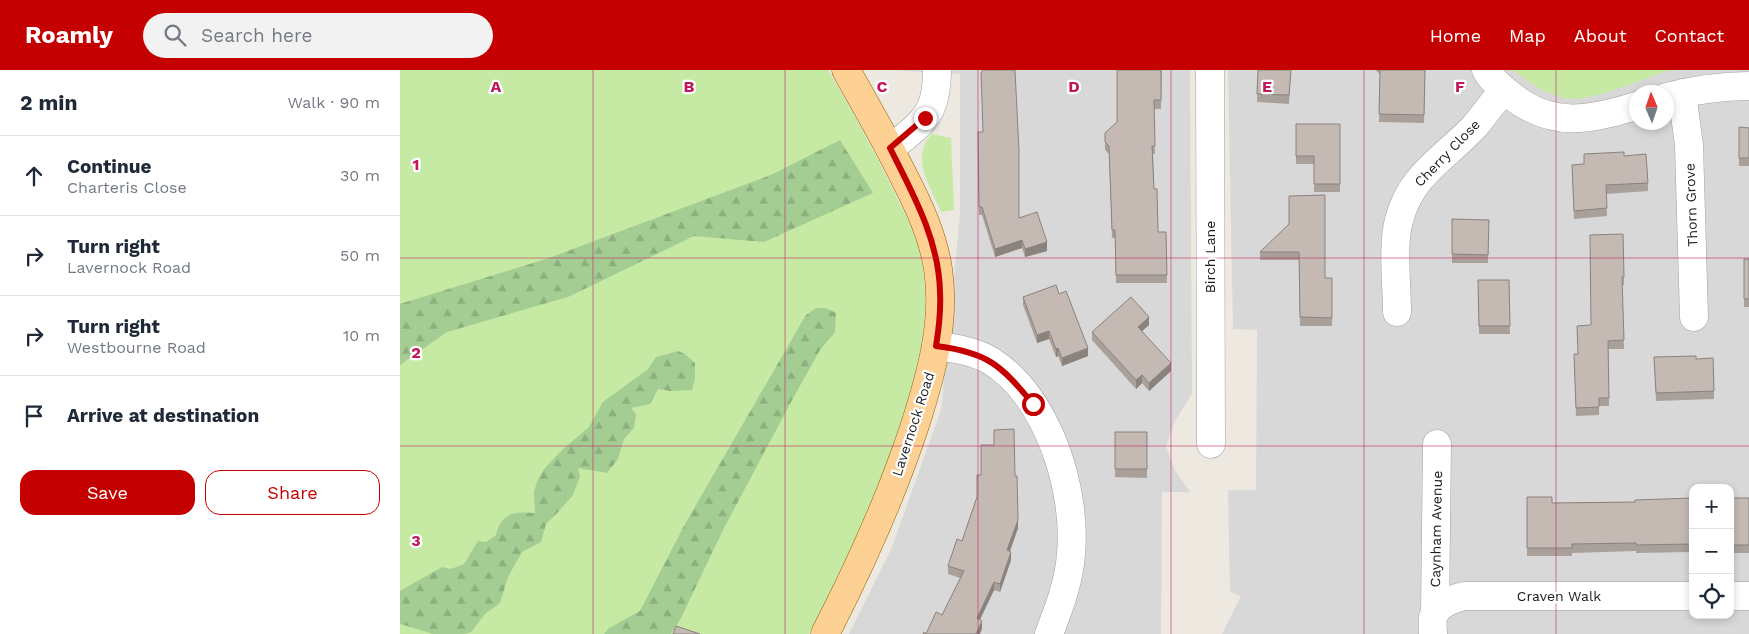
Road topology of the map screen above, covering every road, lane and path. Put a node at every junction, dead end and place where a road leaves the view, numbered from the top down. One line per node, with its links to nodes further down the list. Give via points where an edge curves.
1 (846, 70): 9 (main road, Lavernock Road)
2 (937, 70): 9 (street, via 932,108)
3 (1210, 70): 13 (street, Birch Lane)
4 (1486, 70): 6 (street)
5 (1749, 86): 7 (street, via 1724,86)
6 (1504, 90): 8 (street, via 1540,113 1563,119 1586,119); 10 (street, Cherry Close, via 1476,125 1418,179 1406,200 1396,237)
7 (1674, 95): 11 (street, Thorn Grove, via 1689,145)
8 (1629, 108)
9 (890, 148): 12 (main road, Lavernock Road, via 926,222 938,268 940,317)
10 (1397, 312)
11 (1694, 317)
12 (936, 346): 19 (main road, Lavernock Road, via 907,449 868,548); 20 (street, via 973,353 1006,372 1033,404 1056,448 1072,530 1071,554 1066,584)
13 (1211, 444)
14 (1437, 444): 18 (street, Caynham Avenue)
15 (1689, 596): 18 (street, Craven Walk, via 1464,596 1450,600)
16 (1734, 596): 17 (street)
17 (1749, 596)
18 (1434, 621)
19 (825, 634)
20 (1048, 634)

